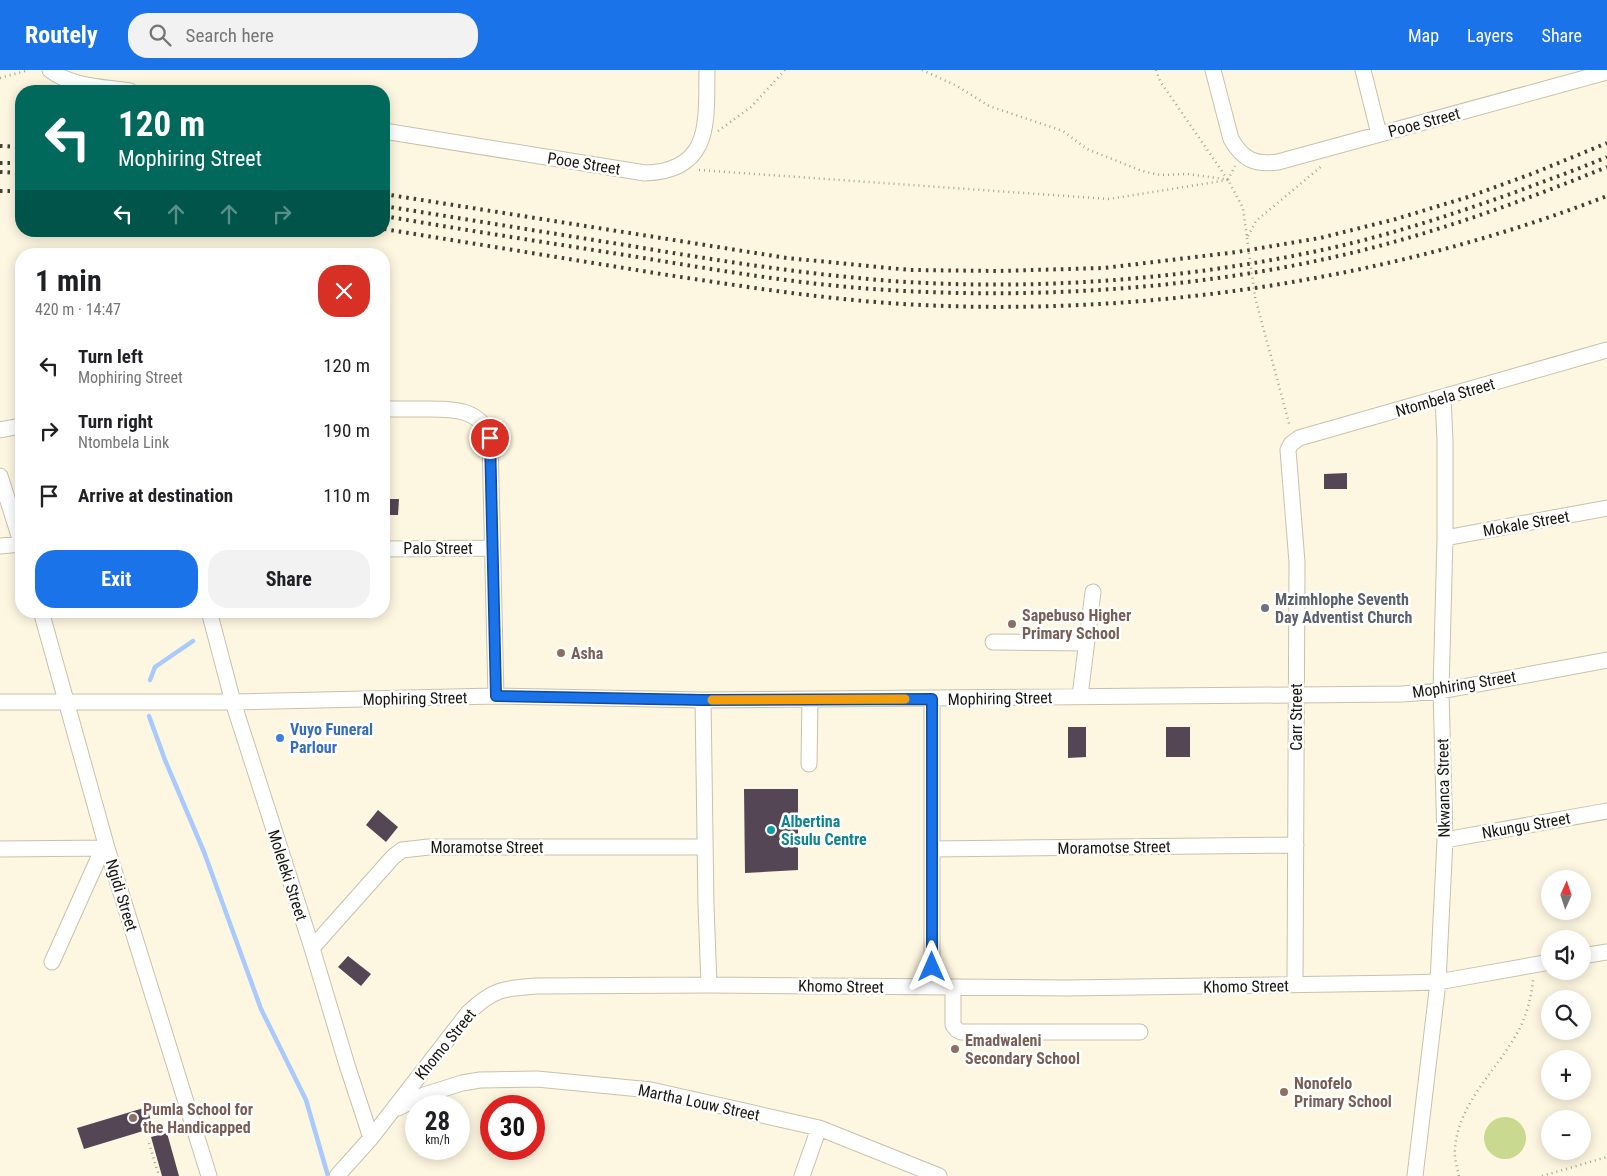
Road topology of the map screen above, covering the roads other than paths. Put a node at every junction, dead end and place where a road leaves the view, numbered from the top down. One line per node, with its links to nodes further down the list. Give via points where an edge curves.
1 (50, 70): 6 (street, via 67,79)
2 (707, 70): 7 (street, Pooe Street, via 706,124 699,146 690,158 674,168 656,173)
3 (1212, 70): 8 (street, Pooe Street, via 1231,139 1242,154 1256,163 1278,162)
4 (1363, 70): 8 (street)
5 (1607, 72): 8 (street, Pooe Street)
6 (98, 85)
7 (390, 132)
8 (1379, 134)
9 (1607, 350): 10 (street, Ntombela Street)
10 (1443, 398): 14 (street, Ntombela Street); 18 (street, Nkwanca Street)
11 (390, 409): 22 (street, via 452,409 470,414 482,422 490,438)
12 (15, 427): 13 (street)
13 (0, 430)
14 (1291, 445): 30 (street, Carr Street, via 1297,562)
15 (0, 476): 17 (street)
16 (1607, 508): 18 (street, Mokale Street)
17 (15, 524)
18 (1446, 538): 29 (street, Nkwanca Street)
19 (15, 544): 20 (street)
20 (0, 546)
21 (390, 548): 22 (street, Palo Street)
22 (492, 548): 31 (street)
23 (1093, 592): 27 (street)
24 (43, 618): 38 (street, Ngidi Street)
25 (211, 618): 37 (street, Moleleki Street)
26 (993, 642): 27 (street)
27 (1085, 643): 32 (street)
28 (1607, 660): 29 (street, Mophiring Street)
29 (1441, 691): 30 (street, Mophiring Street); 41 (street, Nkwanca Street)
30 (1296, 695): 32 (street, Mophiring Street); 42 (street, Carr Street)
31 (496, 696): 34 (street, Mophiring Street); 37 (street, Mophiring Street)
32 (1080, 696): 33 (street, Mophiring Street)
33 (932, 699): 35 (street, Mophiring Street); 46 (street)
34 (703, 700): 35 (street, Mophiring Street); 43 (street)
35 (810, 700): 39 (street)
36 (0, 702): 38 (street, Mophiring Street)
37 (233, 702): 38 (street, Mophiring Street); 47 (street, Moleleki Street)
38 (66, 703): 44 (street, Ngidi Street)
39 (809, 764)
40 (1607, 811): 41 (street, Nkungu Street)
41 (1445, 840): 52 (street, Nkwanca Street)
42 (1296, 845): 46 (street, Moramotse Street); 53 (street, Carr Street)
43 (706, 847): 47 (street, Moramotse Street, via 429,847 402,850); 54 (street)
44 (105, 848): 45 (street); 50 (street); 61 (street, Ngidi Street)
45 (0, 849)
46 (932, 849): 55 (street)
47 (312, 948): 60 (street, Moleleki Street)
48 (1607, 952): 49 (street)
49 (1591, 955)
50 (52, 962)
51 (1541, 964): 52 (street, Khomo Street)
52 (1438, 982): 53 (street, Khomo Street); 65 (street, Nkwanca Street)
53 (1295, 984): 56 (street, Khomo Street)
54 (709, 985): 55 (street, Khomo Street); 58 (street, Khomo Street, via 537,986 497,991 482,999 468,1013)
55 (932, 987): 56 (street, Khomo Street)
56 (953, 987): 57 (street, via 953,1025 961,1032)
57 (1140, 1032)
58 (394, 1110): 59 (street, Martha Louw Street, via 424,1095 462,1083 536,1079 651,1090); 60 (street, Khomo Street)
59 (819, 1128): 63 (street); 64 (street, Martha Louw Street)
60 (371, 1138): 62 (street, Khomo Street)
61 (210, 1176)
62 (336, 1176)
63 (802, 1176)
64 (940, 1176)
65 (1415, 1176)

